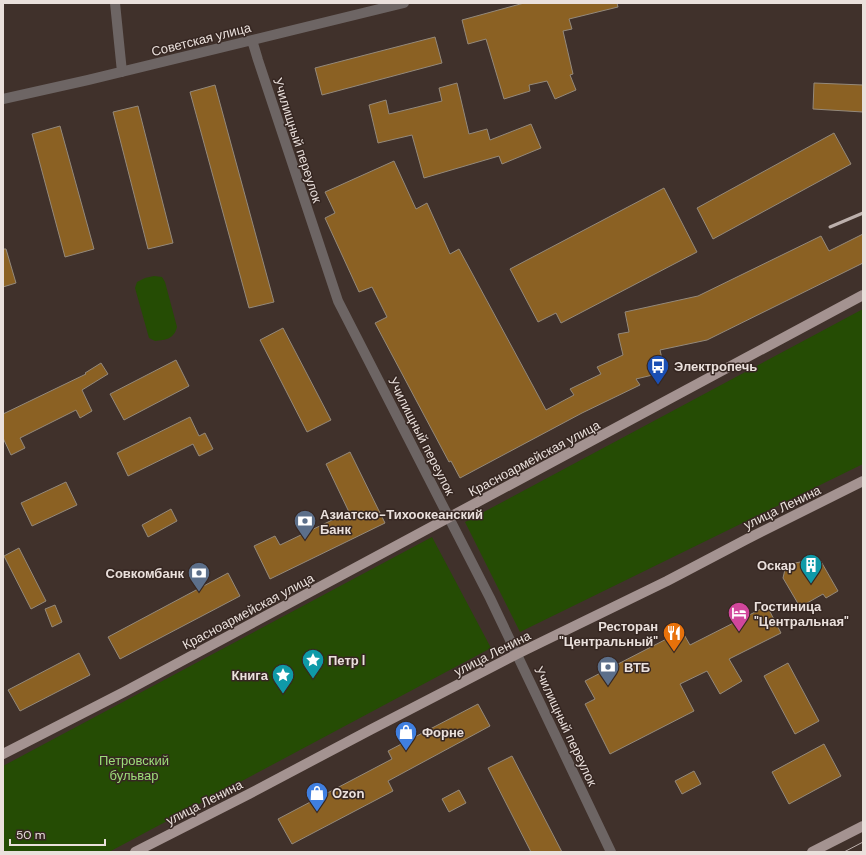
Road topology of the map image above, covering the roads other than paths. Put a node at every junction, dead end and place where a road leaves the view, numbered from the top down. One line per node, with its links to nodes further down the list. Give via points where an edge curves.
1 (115, 3): 4 (street)
2 (404, 3): 3 (street, Советская улица)
3 (252, 40): 4 (street, Советская улица); 8 (street, Училищный переулок, via 338,301)
4 (122, 72): 5 (street, Советская улица)
5 (3, 99)
6 (863, 296): 8 (main road, Красноармейская улица)
7 (863, 481): 9 (main road, улица Ленина)
8 (449, 518): 9 (street, Училищный переулок); 10 (main road, Красноармейская улица)
9 (517, 654): 12 (main road, улица Ленина); 13 (street, Училищный переулок)
10 (3, 754)
11 (863, 826): 14 (main road)
12 (135, 852)
13 (611, 852)
14 (812, 852)

